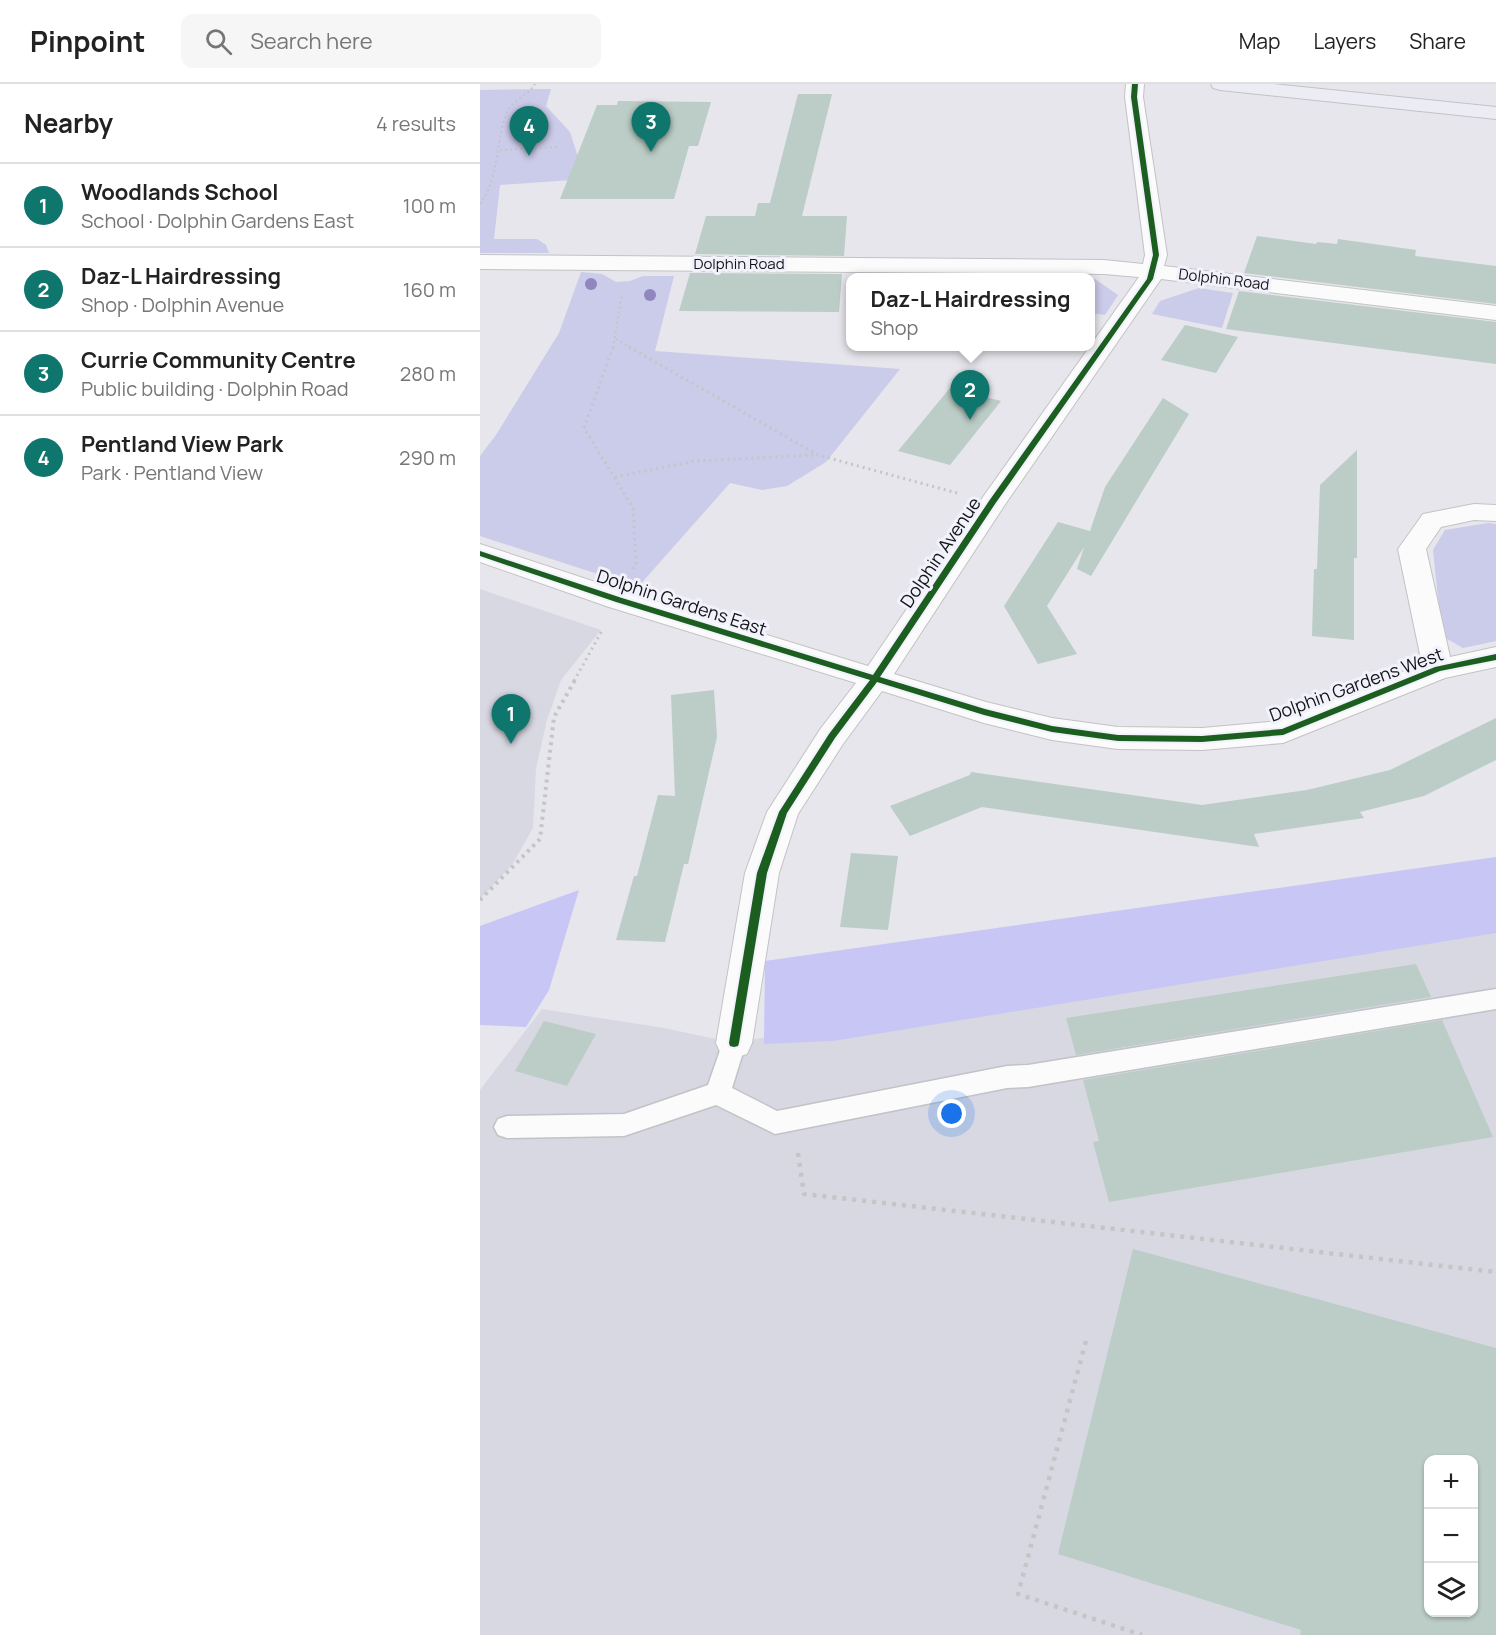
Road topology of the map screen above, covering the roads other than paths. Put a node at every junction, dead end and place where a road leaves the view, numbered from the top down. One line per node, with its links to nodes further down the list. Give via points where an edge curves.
1 (1135, 84): 5 (street, Dolphin Avenue, via 1156,255)
2 (1220, 84): 3 (main road)
3 (1496, 113)
4 (480, 262): 5 (street, Dolphin Road)
5 (1153, 270): 6 (street, Dolphin Road); 11 (street, Dolphin Avenue, via 1145,288 992,503)
6 (1496, 313)
7 (1496, 513): 10 (street, Dolphin Gardens West, via 1474,512 1432,520 1412,549)
8 (481, 555): 11 (street, Dolphin Gardens East)
9 (1496, 657): 10 (street, Dolphin Gardens West)
10 (1438, 669): 11 (street, Dolphin Gardens West, via 1283,732 1202,739 1118,738 1052,729)
11 (875, 679): 13 (street, Dolphin Avenue, via 783,812 762,873)
12 (1496, 999): 14 (lane, via 1007,1077 775,1123)
13 (734, 1043): 14 (lane)
14 (718, 1093): 15 (lane, via 624,1125)
15 (507, 1127)

